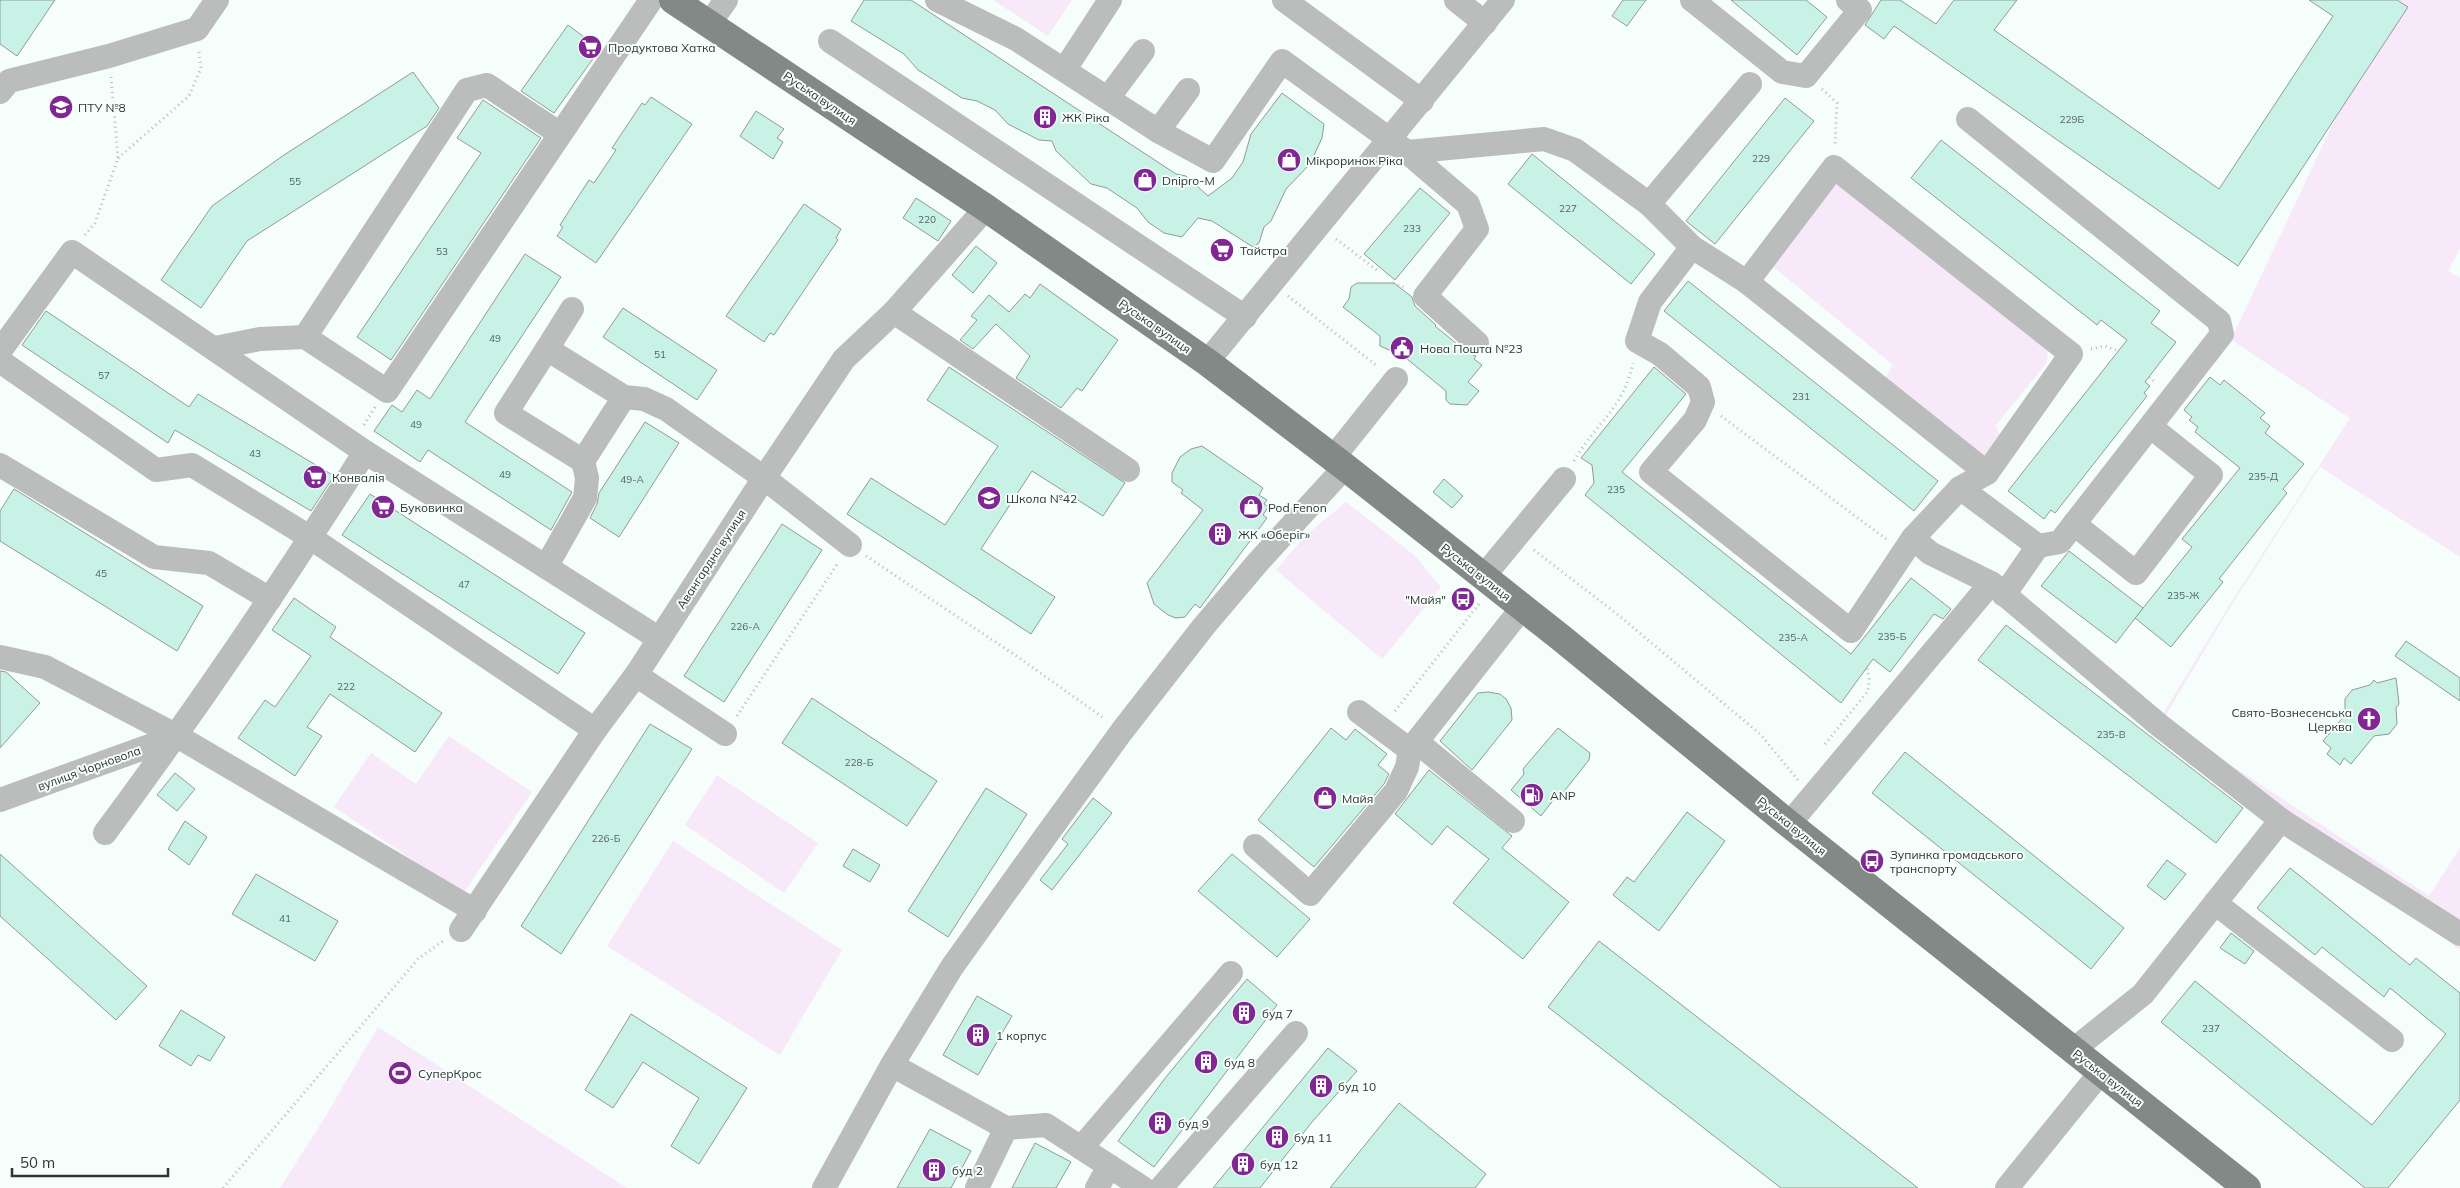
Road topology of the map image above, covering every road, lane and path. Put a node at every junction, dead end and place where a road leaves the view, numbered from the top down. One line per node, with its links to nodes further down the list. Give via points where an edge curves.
1 (217, 0): 14 (street)
2 (651, 0): 27 (street)
3 (672, 0): 13 (main road, Руська вулиця)
4 (726, 0): 13 (street)
5 (937, 0): 18 (street, via 1016,39)
6 (1110, 0): 18 (street)
7 (1284, 0): 24 (street)
8 (1456, 0): 12 (street)
9 (1503, 0): 12 (street)
10 (1692, 0): 19 (street, via 1782,72)
11 (1848, 0): 19 (street, via 1860,10)
12 (1484, 23): 24 (street)
13 (709, 24): 32 (main road, Руська вулиця)
14 (197, 29): 17 (street); 29 (path, via 202,68 189,96)
15 (830, 41): 41 (street)
16 (1143, 51): 23 (street)
17 (109, 56): 20 (street); 29 (path)
18 (1065, 69): 23 (street)
19 (1806, 76): 30 (path, via 1837,102)
20 (3, 83)
21 (1750, 84): 31 (street)
22 (1188, 90): 26 (street)
23 (1108, 98): 26 (street)
24 (1422, 101): 28 (street)
25 (1968, 118): 56 (street, via 2219,322 2222,334)
26 (1158, 131): 28 (street, via 1213,160 1282,61)
27 (560, 134): 42 (street, via 487,85 467,90); 53 (street)
28 (1398, 146): 31 (street, via 1544,139 1576,150); 33 (street); 44 (street, via 1468,204 1477,229 1425,296)
29 (118, 158): 35 (path, via 95,223)
30 (1834, 167): 37 (street); 49 (street)
31 (1649, 204): 34 (street)
32 (986, 208): 40 (street, Авангардна вулиця); 51 (main road, Руська вулиця)
33 (1318, 224): 36 (path); 38 (street)
34 (1692, 247): 37 (street); 43 (street, via 1650,302)
35 (72, 252): 45 (street); 47 (street)
36 (1377, 270)
37 (1747, 282): 62 (street)
38 (1271, 283): 41 (street); 52 (path)
39 (572, 309): 46 (street)
40 (894, 312): 61 (street); 63 (street, Авангардна вулиця, via 844,359)
41 (1245, 317): 51 (street)
42 (305, 337): 45 (street, via 260,339); 53 (street)
43 (1637, 341): 55 (street, via 1660,354 1699,387); 64 (path, via 1629,383 1615,408 1581,448)
44 (1477, 343)
45 (215, 348): 57 (street)
46 (547, 349): 54 (street); 58 (street, via 506,413)
47 (0, 351)
48 (2118, 351): 49 (path, via 2105,346)
49 (2071, 354): 62 (street)
50 (0, 361): 68 (street, via 156,470 192,465)
51 (1207, 362): 59 (main road, Руська вулиця)
52 (1390, 375): 59 (street)
53 (387, 391): 57 (path)
54 (624, 397): 58 (street); 63 (street, via 644,399 666,409)
55 (1703, 402): 70 (path); 70 (street, via 1694,420 1651,472 1851,631)
56 (2151, 427): 66 (street); 66 (street, via 2211,476 2136,573)
57 (358, 447): 68 (street); 72 (street)
58 (583, 461): 72 (street, via 587,478 585,498)
59 (1339, 463): 73 (main road, Руська вулиця); 83 (street)
60 (0, 465): 75 (street, via 154,557 209,563)
61 (1128, 470)
62 (1987, 473): 65 (street)
63 (764, 478): 69 (street); 77 (street, Авангардна вулиця)
64 (1564, 479): 67 (street)
65 (1960, 488): 70 (street); 71 (street)
66 (2074, 524): 71 (street, via 2060,542)
67 (1517, 536): 73 (street); 87 (path, via 1760,734)
68 (311, 538): 75 (street); 82 (street)
69 (850, 545): 83 (path); 84 (path)
70 (1908, 546): 74 (street, via 1930,553)
71 (2038, 546): 74 (street)
72 (546, 567): 77 (street)
73 (1482, 589): 76 (main road, Руська вулиця); 81 (path)
74 (1997, 589): 90 (street, via 2159,725); 91 (street)
75 (270, 599): 85 (street)
76 (1522, 608): 86 (street); 91 (main road, Руська вулиця)
77 (658, 638): 79 (street, Авангардна вулиця)
78 (0, 657): 85 (street, via 45,667)
79 (636, 675): 82 (street, Авангардна вулиця); 84 (street)
80 (1359, 712): 81 (street)
81 (1381, 729): 86 (street)
82 (595, 730): 95 (street, Авангардна вулиця)
83 (1122, 730): 102 (street, via 952,967)
84 (726, 734)
85 (177, 736): 88 (street, вулиця Чорновола); 92 (street); 95 (street)
86 (1413, 746): 89 (street); 93 (street, via 1396,791 1310,894)
87 (1801, 784)
88 (0, 800)
89 (1513, 820)
90 (2281, 820): 94 (street); 97 (street)
91 (1789, 824): 101 (main road, Руська вулиця)
92 (105, 833)
93 (1255, 846)
94 (2215, 903): 100 (street); 101 (street, via 2143,994)
95 (475, 911): 96 (street, Авангардна вулиця)
96 (461, 930): 107 (path, via 418,958)
97 (2460, 934)
98 (1231, 973): 105 (street)
99 (1296, 1033): 112 (street)
100 (2392, 1040)
101 (2073, 1050): 103 (main road, Руська вулиця)
102 (892, 1064): 104 (street); 108 (street)
103 (2101, 1072): 113 (street); 114 (main road, Руська вулиця)
104 (1006, 1128): 105 (street, via 1046,1125); 109 (street)
105 (1081, 1148): 106 (street)
106 (1108, 1166): 110 (street); 111 (street)
107 (223, 1188)
108 (824, 1188)
109 (977, 1188)
110 (1097, 1188)
111 (1142, 1188)
112 (1161, 1188)
113 (2007, 1188)
114 (2247, 1188)

